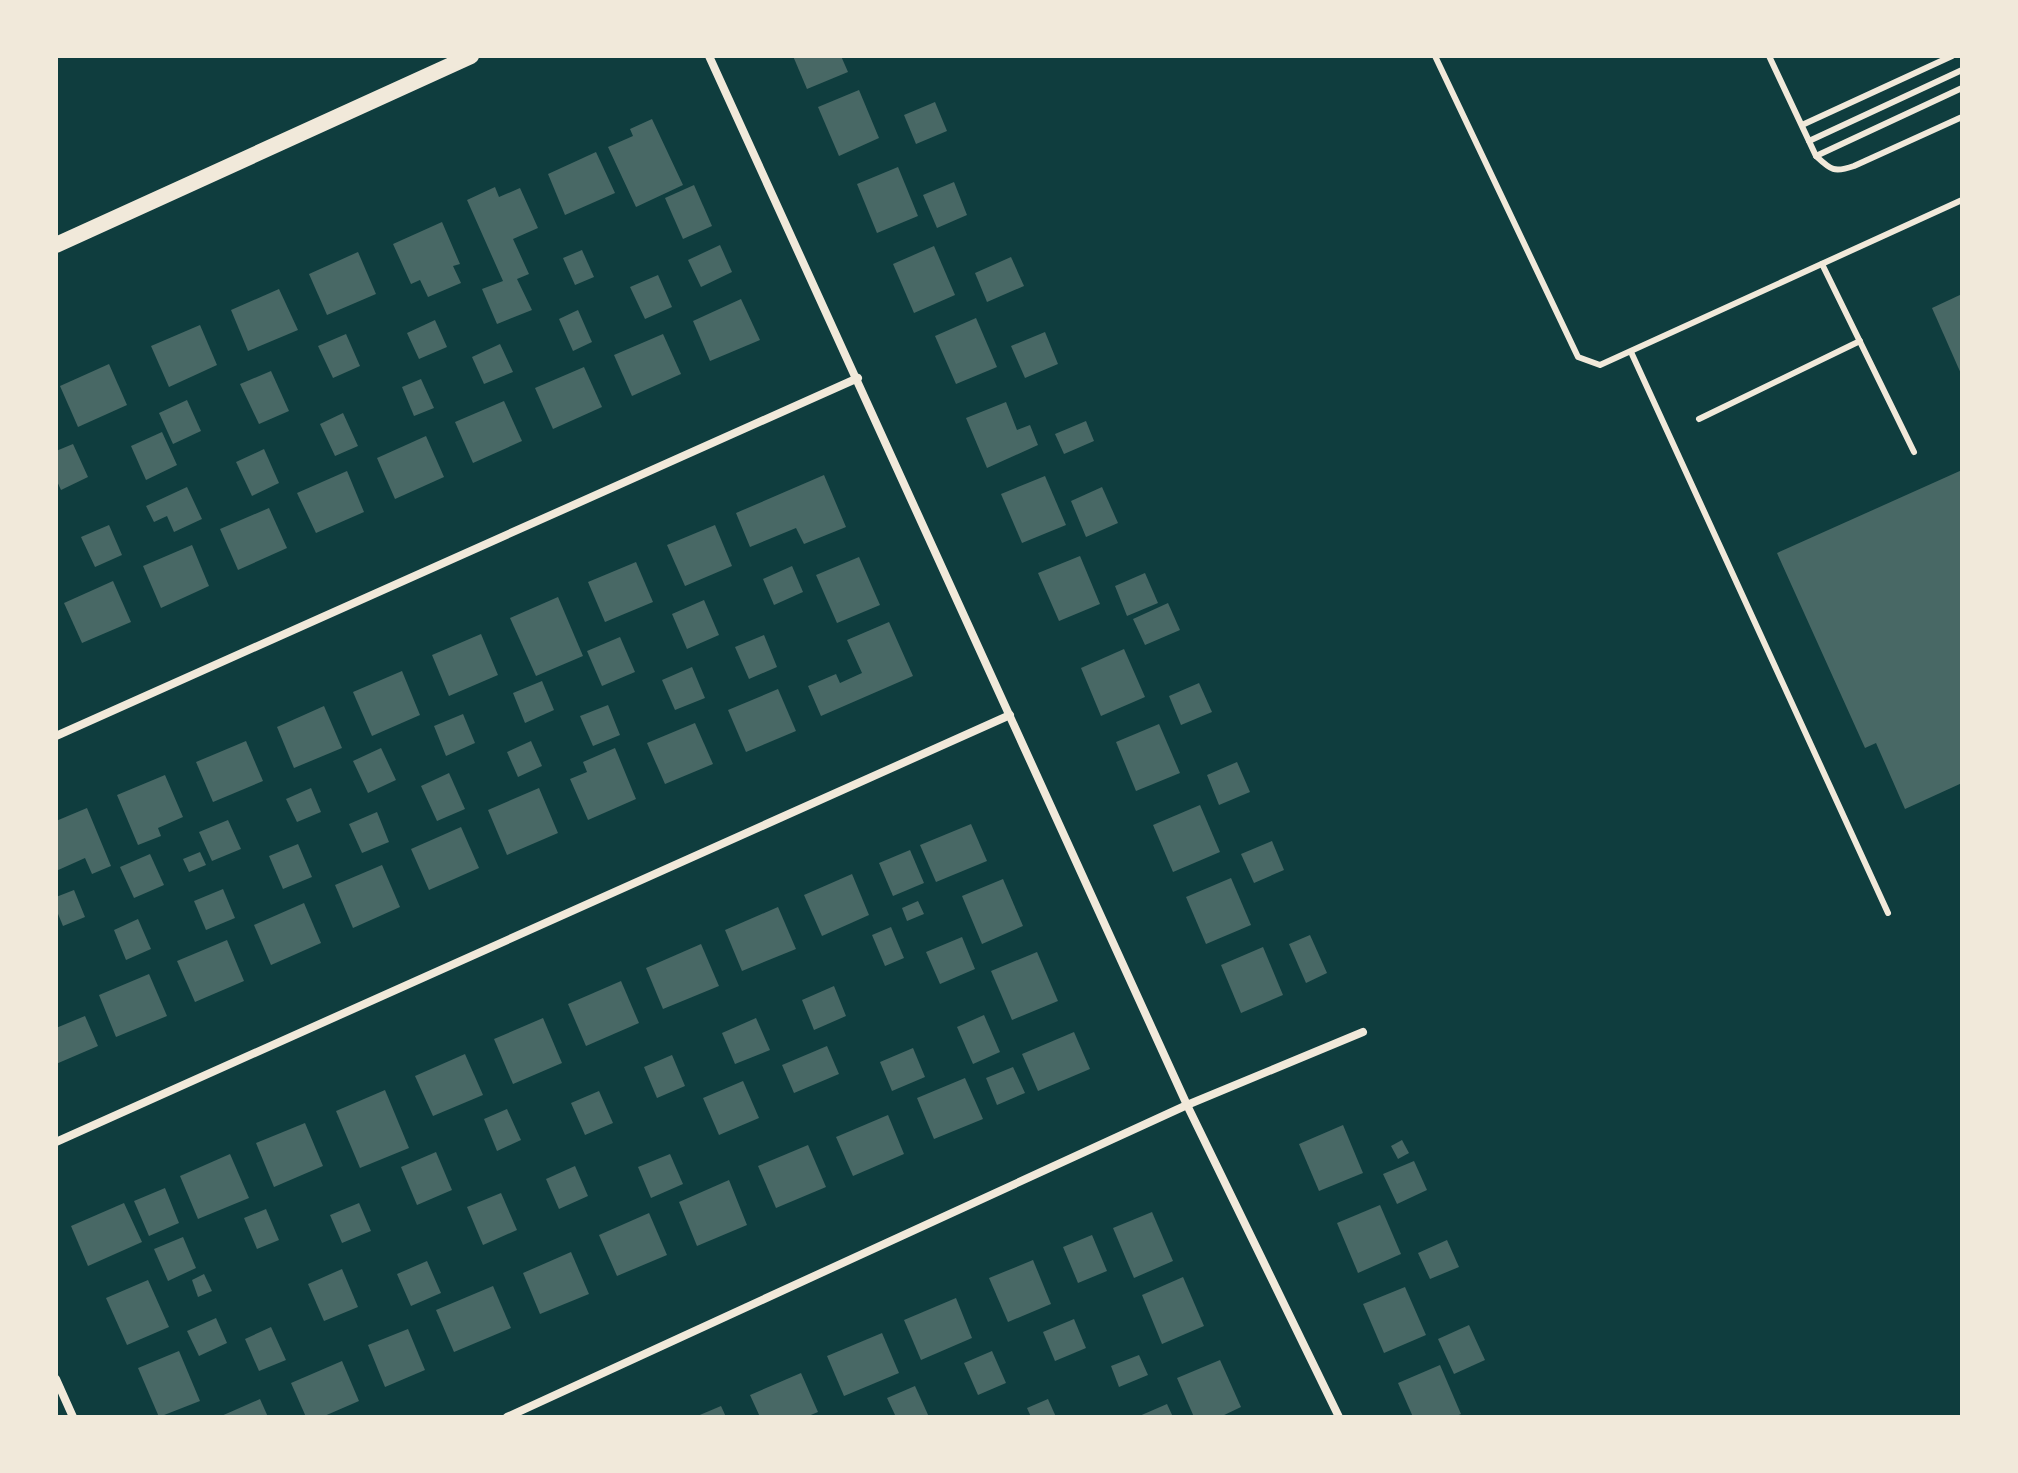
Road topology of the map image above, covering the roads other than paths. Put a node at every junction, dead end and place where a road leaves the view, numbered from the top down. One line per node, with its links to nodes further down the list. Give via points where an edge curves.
1 (471, 56): 13 (main road)
2 (709, 56): 17 (street)
3 (1435, 56): 16 (lane, via 1578,357 1600,365)
4 (1769, 56): 9 (lane)
5 (1952, 56): 9 (lane)
6 (1962, 70): 10 (lane)
7 (1962, 88): 11 (lane)
8 (1962, 117): 11 (lane, via 1843,170 1830,169)
9 (1802, 125): 10 (lane)
10 (1809, 141): 11 (lane)
11 (1816, 156)
12 (1962, 200): 14 (lane)
13 (56, 245)
14 (1822, 264): 15 (lane); 16 (lane)
15 (1860, 341): 18 (lane); 19 (lane)
16 (1631, 352): 22 (lane)
17 (858, 378): 20 (street); 21 (street)
18 (1699, 419)
19 (1914, 452)
20 (1010, 715): 24 (street); 25 (street)
21 (56, 736)
22 (1888, 913)
23 (1363, 1032): 24 (street)
24 (1187, 1105): 28 (street); 29 (street)
25 (56, 1142)
26 (56, 1379): 27 (street)
27 (73, 1417)
28 (507, 1417)
29 (1339, 1417)

